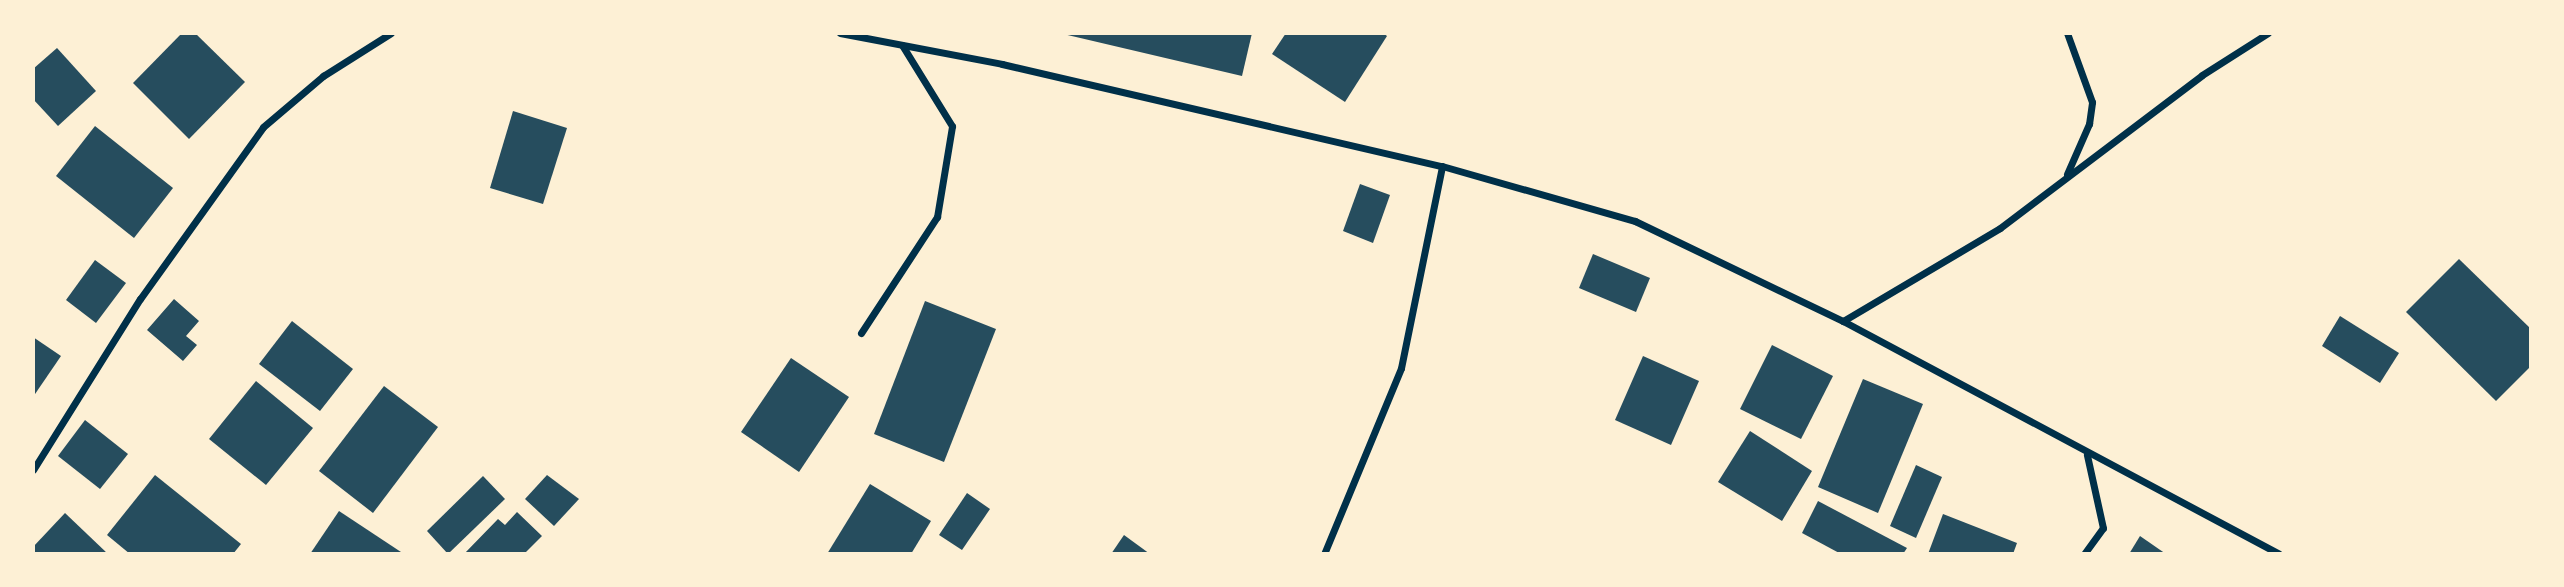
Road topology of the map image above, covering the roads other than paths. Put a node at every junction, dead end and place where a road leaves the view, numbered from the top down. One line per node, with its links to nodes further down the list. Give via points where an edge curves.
1 (391, 33): 11 (street, via 323,76 263,127 140,299)
2 (840, 33): 5 (street)
3 (2067, 33): 7 (street, via 2092,102 2089,124)
4 (2268, 33): 7 (street)
5 (902, 45): 6 (street); 9 (street, via 953,126 937,217)
6 (1442, 166): 8 (street, via 1635,221); 12 (street, via 1401,368)
7 (2066, 174): 8 (street, via 2000,228)
8 (1843, 321): 10 (street)
9 (860, 333)
10 (2087, 455): 13 (street, via 2103,527); 14 (street)
11 (33, 470)
12 (1324, 554)
13 (2084, 554)
14 (2279, 554)

